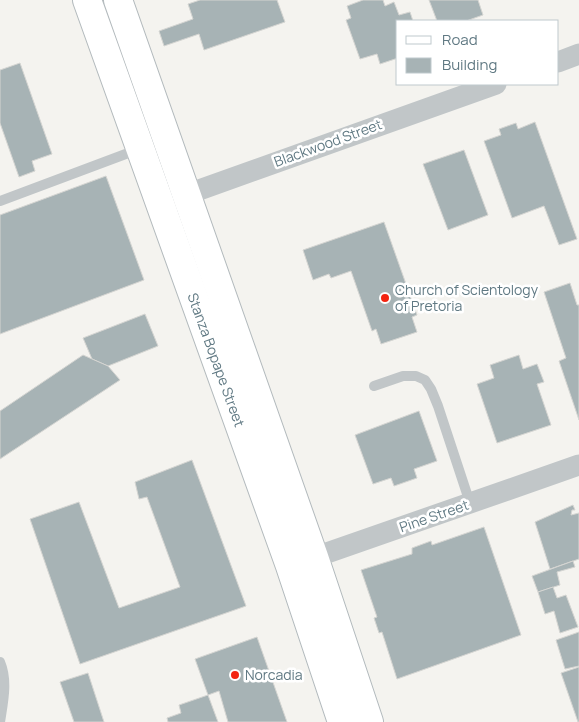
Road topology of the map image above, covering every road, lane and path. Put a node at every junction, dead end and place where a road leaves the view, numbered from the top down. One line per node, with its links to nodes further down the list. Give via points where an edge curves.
1 (87, 0): 6 (main road, Stanza Bopape Street)
2 (118, 0): 7 (main road, Stanza Bopape Street)
3 (579, 54): 4 (street)
4 (559, 62)
5 (493, 85): 7 (street, Blackwood Street)
6 (140, 148): 8 (lane); 9 (main road, Stanza Bopape Street)
7 (186, 194): 9 (street, Blackwood Street); 13 (main road, Stanza Bopape Street)
8 (0, 201)
9 (160, 204): 13 (main road, Stanza Bopape Street)
10 (374, 386): 12 (lane, via 403,376 425,380 438,406)
11 (579, 465): 12 (street, Pine Street)
12 (470, 503): 13 (street, Pine Street)
13 (302, 562): 16 (main road, Stanza Bopape Street); 17 (main road, Stanza Bopape Street)
14 (0, 662): 15 (lane, via 4,671 4,688)
15 (0, 722)
16 (342, 722)
17 (369, 722)

